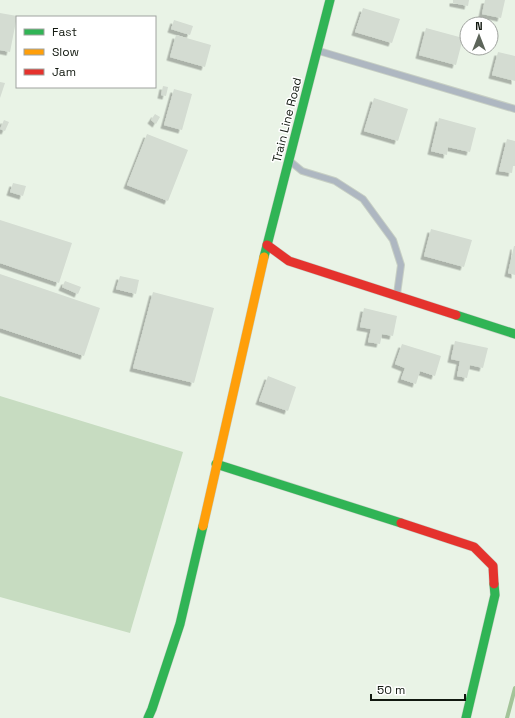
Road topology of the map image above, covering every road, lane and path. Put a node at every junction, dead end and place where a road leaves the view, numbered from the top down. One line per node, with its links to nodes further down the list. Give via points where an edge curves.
1 (330, 0): 2 (street, Train Line Road)
2 (317, 50): 3 (lane); 4 (street, Train Line Road)
3 (515, 109)
4 (289, 160): 5 (street, Train Line Road); 6 (lane, via 302,171 335,181 363,199 393,240 401,265)
5 (267, 245): 6 (street, via 289,261); 8 (street, Train Line Road)
6 (397, 296): 7 (street)
7 (515, 334)
8 (216, 464): 9 (street, Train Line Road, via 180,624); 10 (street, via 474,547 493,566 495,595)
9 (148, 718)
10 (466, 718)

